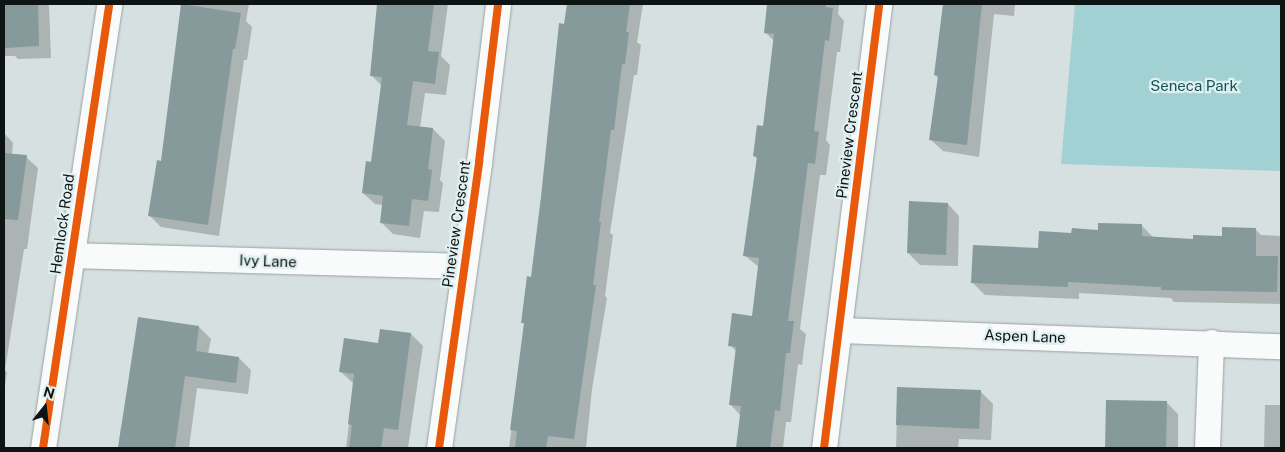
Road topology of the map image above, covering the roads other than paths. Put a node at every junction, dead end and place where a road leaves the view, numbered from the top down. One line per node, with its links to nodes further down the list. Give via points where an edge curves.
1 (109, 4): 4 (street, Hemlock Road)
2 (498, 4): 5 (street, Pineview Crescent)
3 (879, 4): 6 (street, Pineview Crescent)
4 (71, 255): 5 (street, Ivy Lane); 9 (street, Hemlock Road)
5 (464, 266): 10 (street, Pineview Crescent)
6 (838, 330): 7 (street, Aspen Lane); 11 (street, Pineview Crescent)
7 (1212, 342): 8 (street, Aspen Lane); 12 (street)
8 (1281, 346)
9 (43, 448)
10 (439, 448)
11 (824, 448)
12 (1207, 448)

